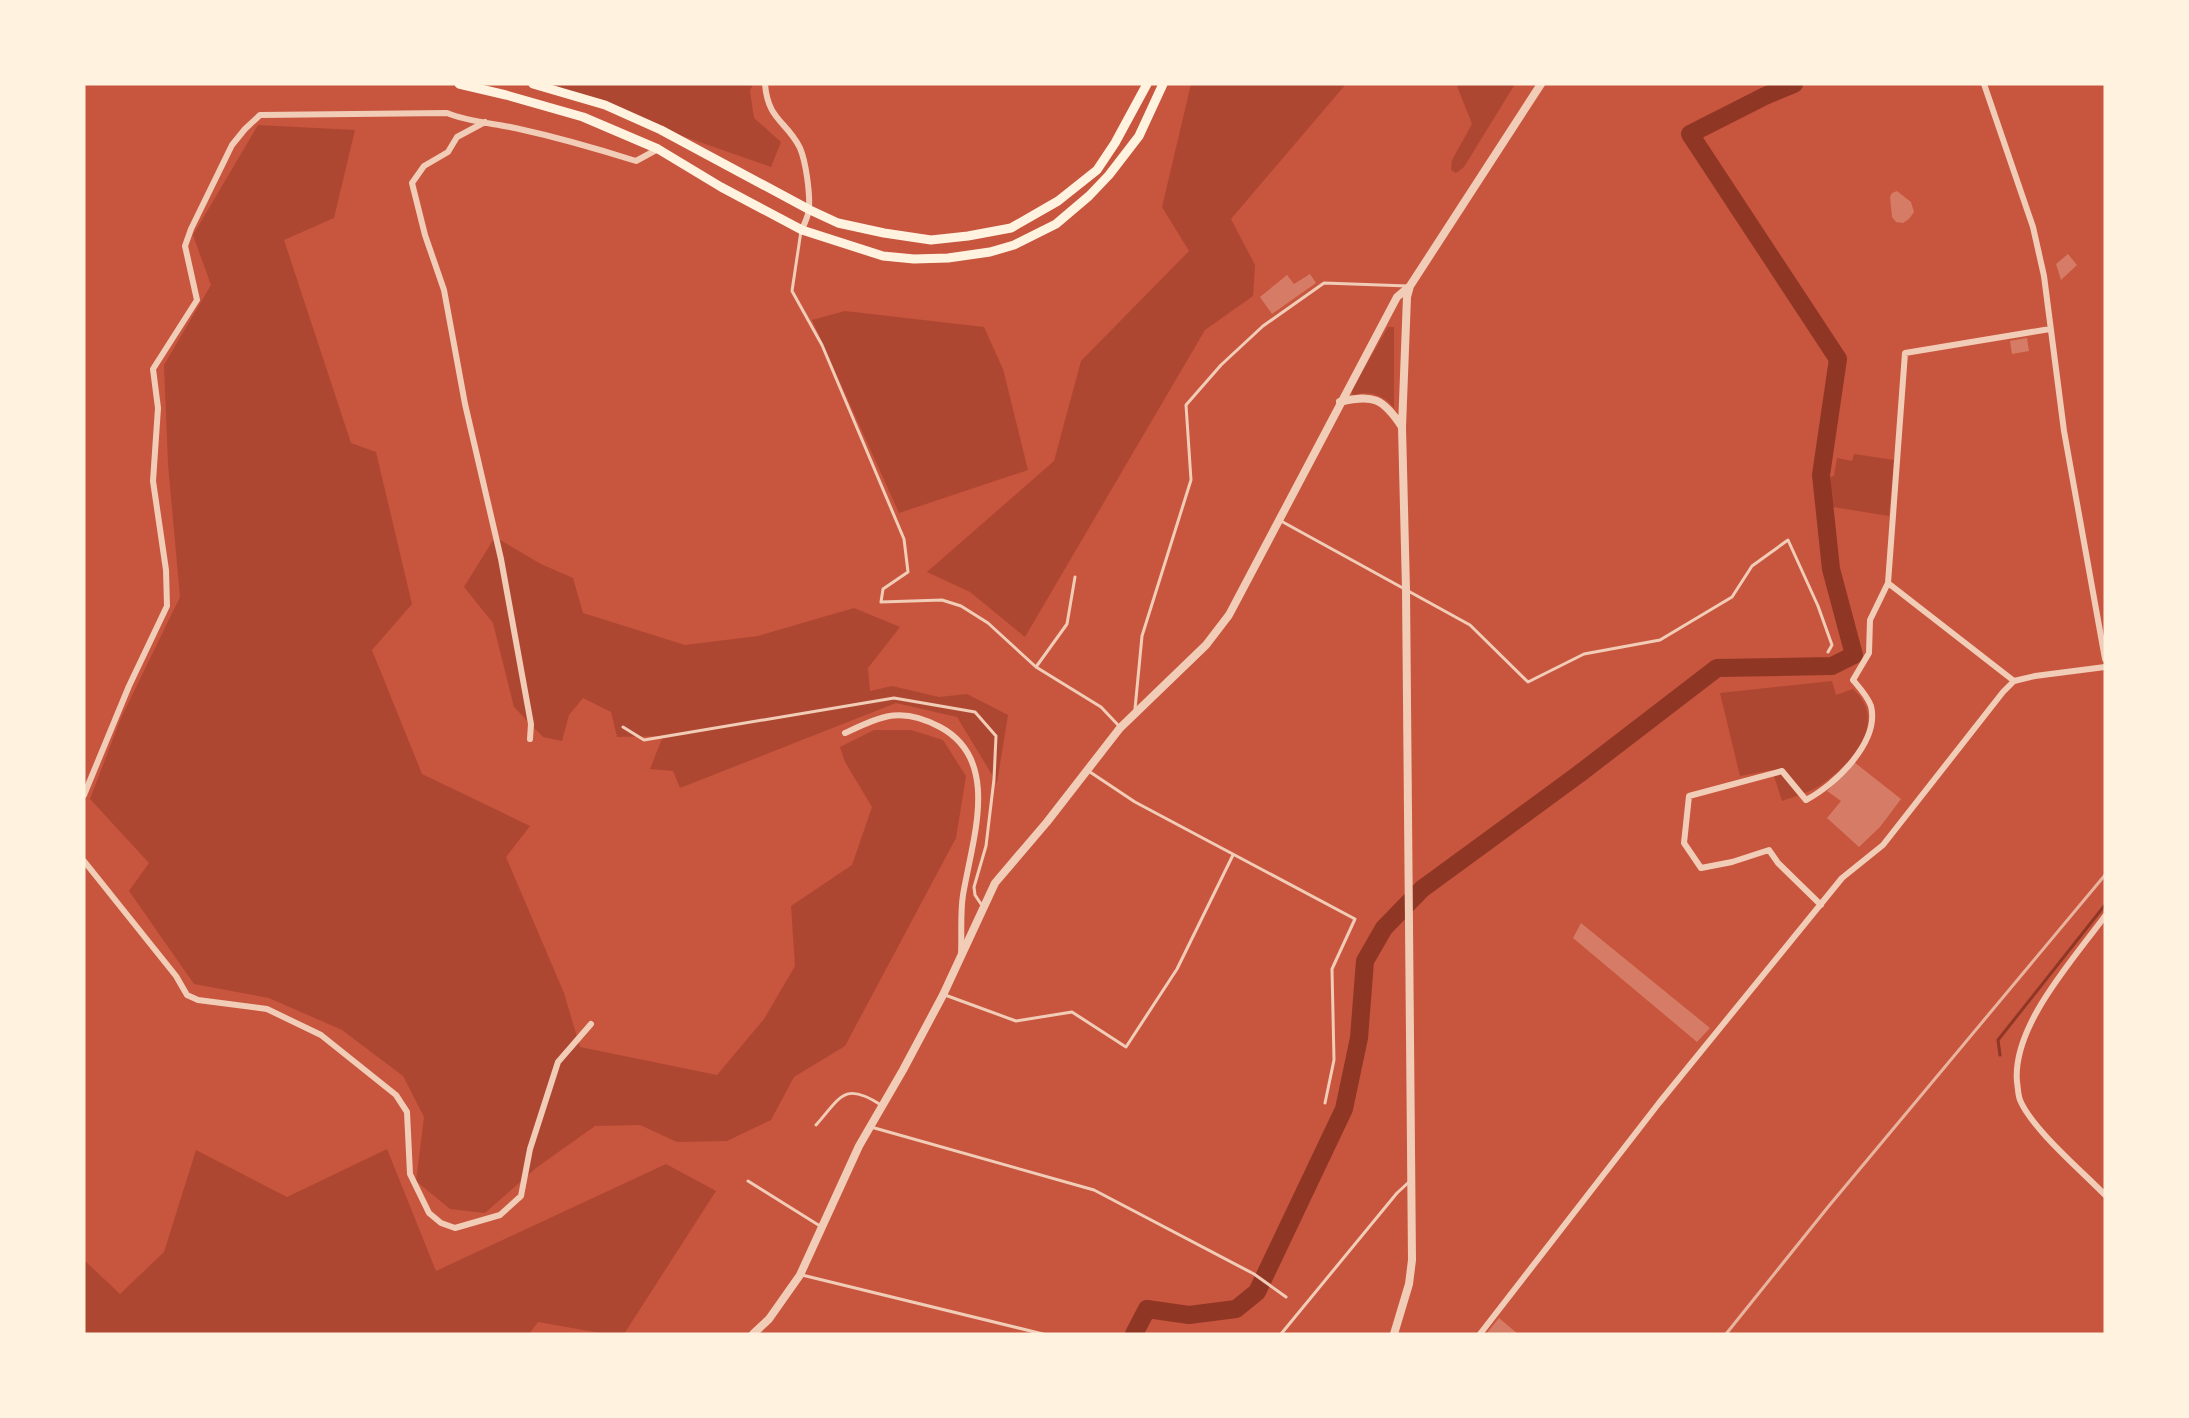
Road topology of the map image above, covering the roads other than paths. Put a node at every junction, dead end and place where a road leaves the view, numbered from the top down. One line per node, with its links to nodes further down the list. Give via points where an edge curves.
1 (459, 84): 10 (main road, via 583,117)
2 (533, 84): 9 (main road, via 605,105)
3 (765, 84): 11 (street, via 771,111 800,148)
4 (1147, 84): 11 (main road, via 1097,170 1058,201 1011,228 931,240 838,223)
5 (1163, 84): 12 (main road, via 1139,136 1101,184 1056,224 1014,245 948,258 914,259 883,256)
6 (1541, 84): 13 (street)
7 (1984, 84): 14 (street, via 2033,227)
8 (486, 122): 10 (street, via 580,143 636,161); 30 (street, via 457,137 448,152 424,166 412,183 444,290 465,404 501,558 531,724); 32 (street, via 466,121 447,113 260,116 232,145 185,246 197,300 153,369 158,408 153,481 166,570 167,606)
9 (667, 133): 10 (main road); 11 (main road)
10 (658, 149): 12 (main road)
11 (810, 210): 12 (street)
12 (802, 230): 23 (lane, via 792,291 822,345 904,539 908,572 883,589 881,602 942,600 961,606 988,623)
13 (1410, 286): 15 (street, via 1397,297); 16 (street); 26 (lane, via 1324,283 1263,326 1186,405 1191,480 1142,636)
14 (2050, 329): 19 (street, via 1905,352); 22 (street)
15 (1340, 402): 16 (street, via 1370,398 1381,401); 17 (street)
16 (1402, 427): 20 (street)
17 (1279, 520): 20 (lane); 26 (street, via 1229,615 1206,645)
18 (1076, 577): 23 (lane, via 1067,624)
19 (1888, 583): 25 (street); 35 (street, via 1870,620 1869,653 1853,680 1871,704 1869,734 1846,768 1822,792 1806,800 1782,771 1689,796 1684,843 1701,868 1769,850)
20 (1406, 589): 21 (lane, via 1470,625 1528,682 1584,654 1660,640 1732,597 1752,566 1788,540 1832,645); 45 (street)
21 (1828, 652)
22 (2105, 659)
23 (1036, 667): 28 (lane, via 1101,707)
24 (2105, 668): 25 (street)
25 (2014, 681): 35 (street, via 1883,845 1842,878)
26 (1135, 712): 28 (street)
27 (622, 727): 36 (lane, via 644,740 894,698 975,712 996,736 986,846 974,887)
28 (1120, 728): 31 (street)
29 (845, 733): 38 (street, via 880,717 902,714 924,718 955,735 973,759 979,788 963,898)
30 (530, 739)
31 (1086, 769): 33 (lane, via 1135,802); 36 (street, via 995,883)
32 (84, 795)
33 (1234, 854): 39 (lane, via 1177,969 1126,1047 1072,1012 1016,1020); 41 (lane, via 1355,919 1332,969 1334,1060)
34 (84, 861): 40 (street, via 187,995 267,1010 321,1035 396,1095 407,1112 410,1174 429,1213 455,1228 500,1215 521,1196 530,1149 558,1062)
35 (1821, 905): 55 (street, via 1659,1103)
36 (983, 907): 38 (street)
37 (2105, 916): 47 (street, via 2042,1003 2020,1048 2016,1071 2019,1099 2034,1123)
38 (961, 958): 39 (street)
39 (943, 995): 42 (street)
40 (591, 1024)
41 (1325, 1103)
42 (882, 1105): 43 (lane, via 853,1092 843,1094); 44 (street)
43 (816, 1125)
44 (869, 1127): 48 (street); 50 (lane, via 1094,1190 1254,1274)
45 (1412, 1179): 53 (lane); 54 (street, via 1412,1260)
46 (748, 1181): 48 (lane)
47 (2105, 1195)
48 (822, 1228): 49 (street)
49 (800, 1275): 51 (street, via 769,1319); 52 (lane)
50 (1287, 1298)
51 (753, 1334)
52 (1043, 1334)
53 (1281, 1334)
54 (1394, 1334)
55 (1479, 1334)

